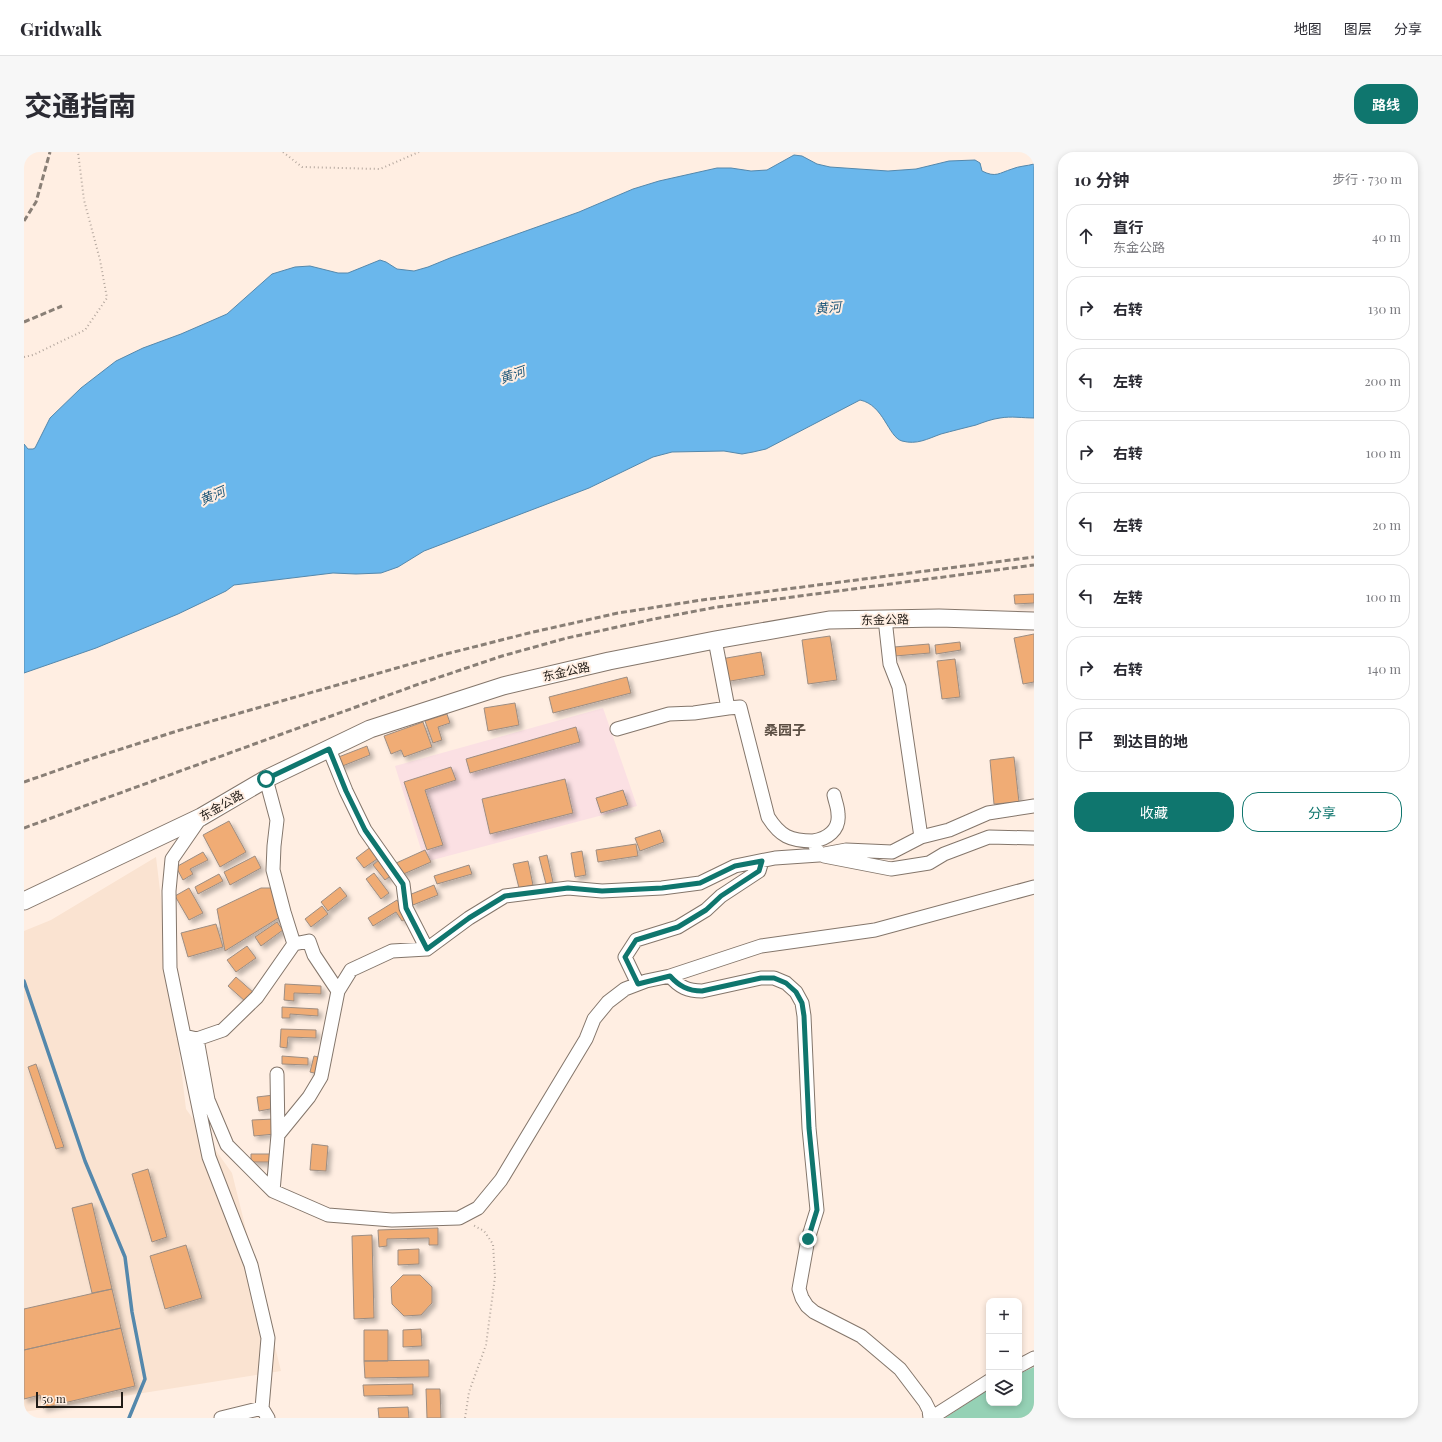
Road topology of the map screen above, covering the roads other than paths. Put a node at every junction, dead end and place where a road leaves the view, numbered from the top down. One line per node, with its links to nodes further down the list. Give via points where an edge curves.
1 (885, 619): 2 (main road, 东金公路); 3 (main road, 东金公路, via 829,620); 11 (street, via 890,664 899,687)
2 (1034, 621)
3 (715, 640): 4 (street); 6 (main road, 东金公路, via 503,686 370,729)
4 (728, 708): 5 (street, via 669,714); 13 (street, via 740,707 768,817 786,836 799,841)
5 (617, 729)
6 (329, 749): 7 (main road, 东金公路); 19 (street, via 365,830 403,884 406,908)
7 (266, 779): 10 (main road, 东金公路); 18 (street, via 277,820 273,870)
8 (834, 795): 13 (street, via 839,814 838,822 828,836)
9 (1034, 806): 11 (street, via 988,813 949,830)
10 (201, 817): 17 (main road, 东金公路); 23 (street, via 172,859 169,891 170,968)
11 (921, 837): 14 (street, via 892,852 846,850)
12 (1034, 838): 14 (street, via 989,837 944,854 928,863 891,869)
13 (813, 841): 14 (street)
14 (819, 855): 15 (street)
15 (762, 861): 19 (street, via 735,866 700,883 602,891 568,888 505,896 469,918); 21 (street, via 759,871 721,896 706,910 678,927 636,940 625,957)
16 (1034, 887): 20 (street, via 875,930 761,946)
17 (24, 901)
18 (294, 944): 22 (street, via 309,941 314,955); 24 (street, via 257,997 223,1030)
19 (427, 949): 22 (street, via 392,951 351,970)
20 (670, 976): 21 (street); 34 (street, via 676,983 693,991 761,978 774,978 786,983 796,992 802,1003 804,1016 809,1128 817,1210 808,1239 799,1289 807,1306 814,1312 862,1336 900,1369 925,1402)
21 (638, 984): 27 (street, via 625,989 608,1002 594,1019 586,1039 501,1180 478,1208 459,1218 392,1220 328,1215)
22 (338, 991): 26 (street, via 322,1077)
23 (184, 1036): 24 (street); 31 (street, via 209,1157 252,1265 268,1338)
24 (197, 1039): 27 (street, via 208,1100 227,1145)
25 (277, 1074): 26 (street)
26 (278, 1135): 27 (street)
27 (272, 1191)
28 (1034, 1358): 29 (street)
29 (1022, 1364)
30 (986, 1383): 34 (street)
31 (265, 1413): 32 (street)
32 (243, 1415): 33 (street)
33 (221, 1418)
34 (931, 1418)

